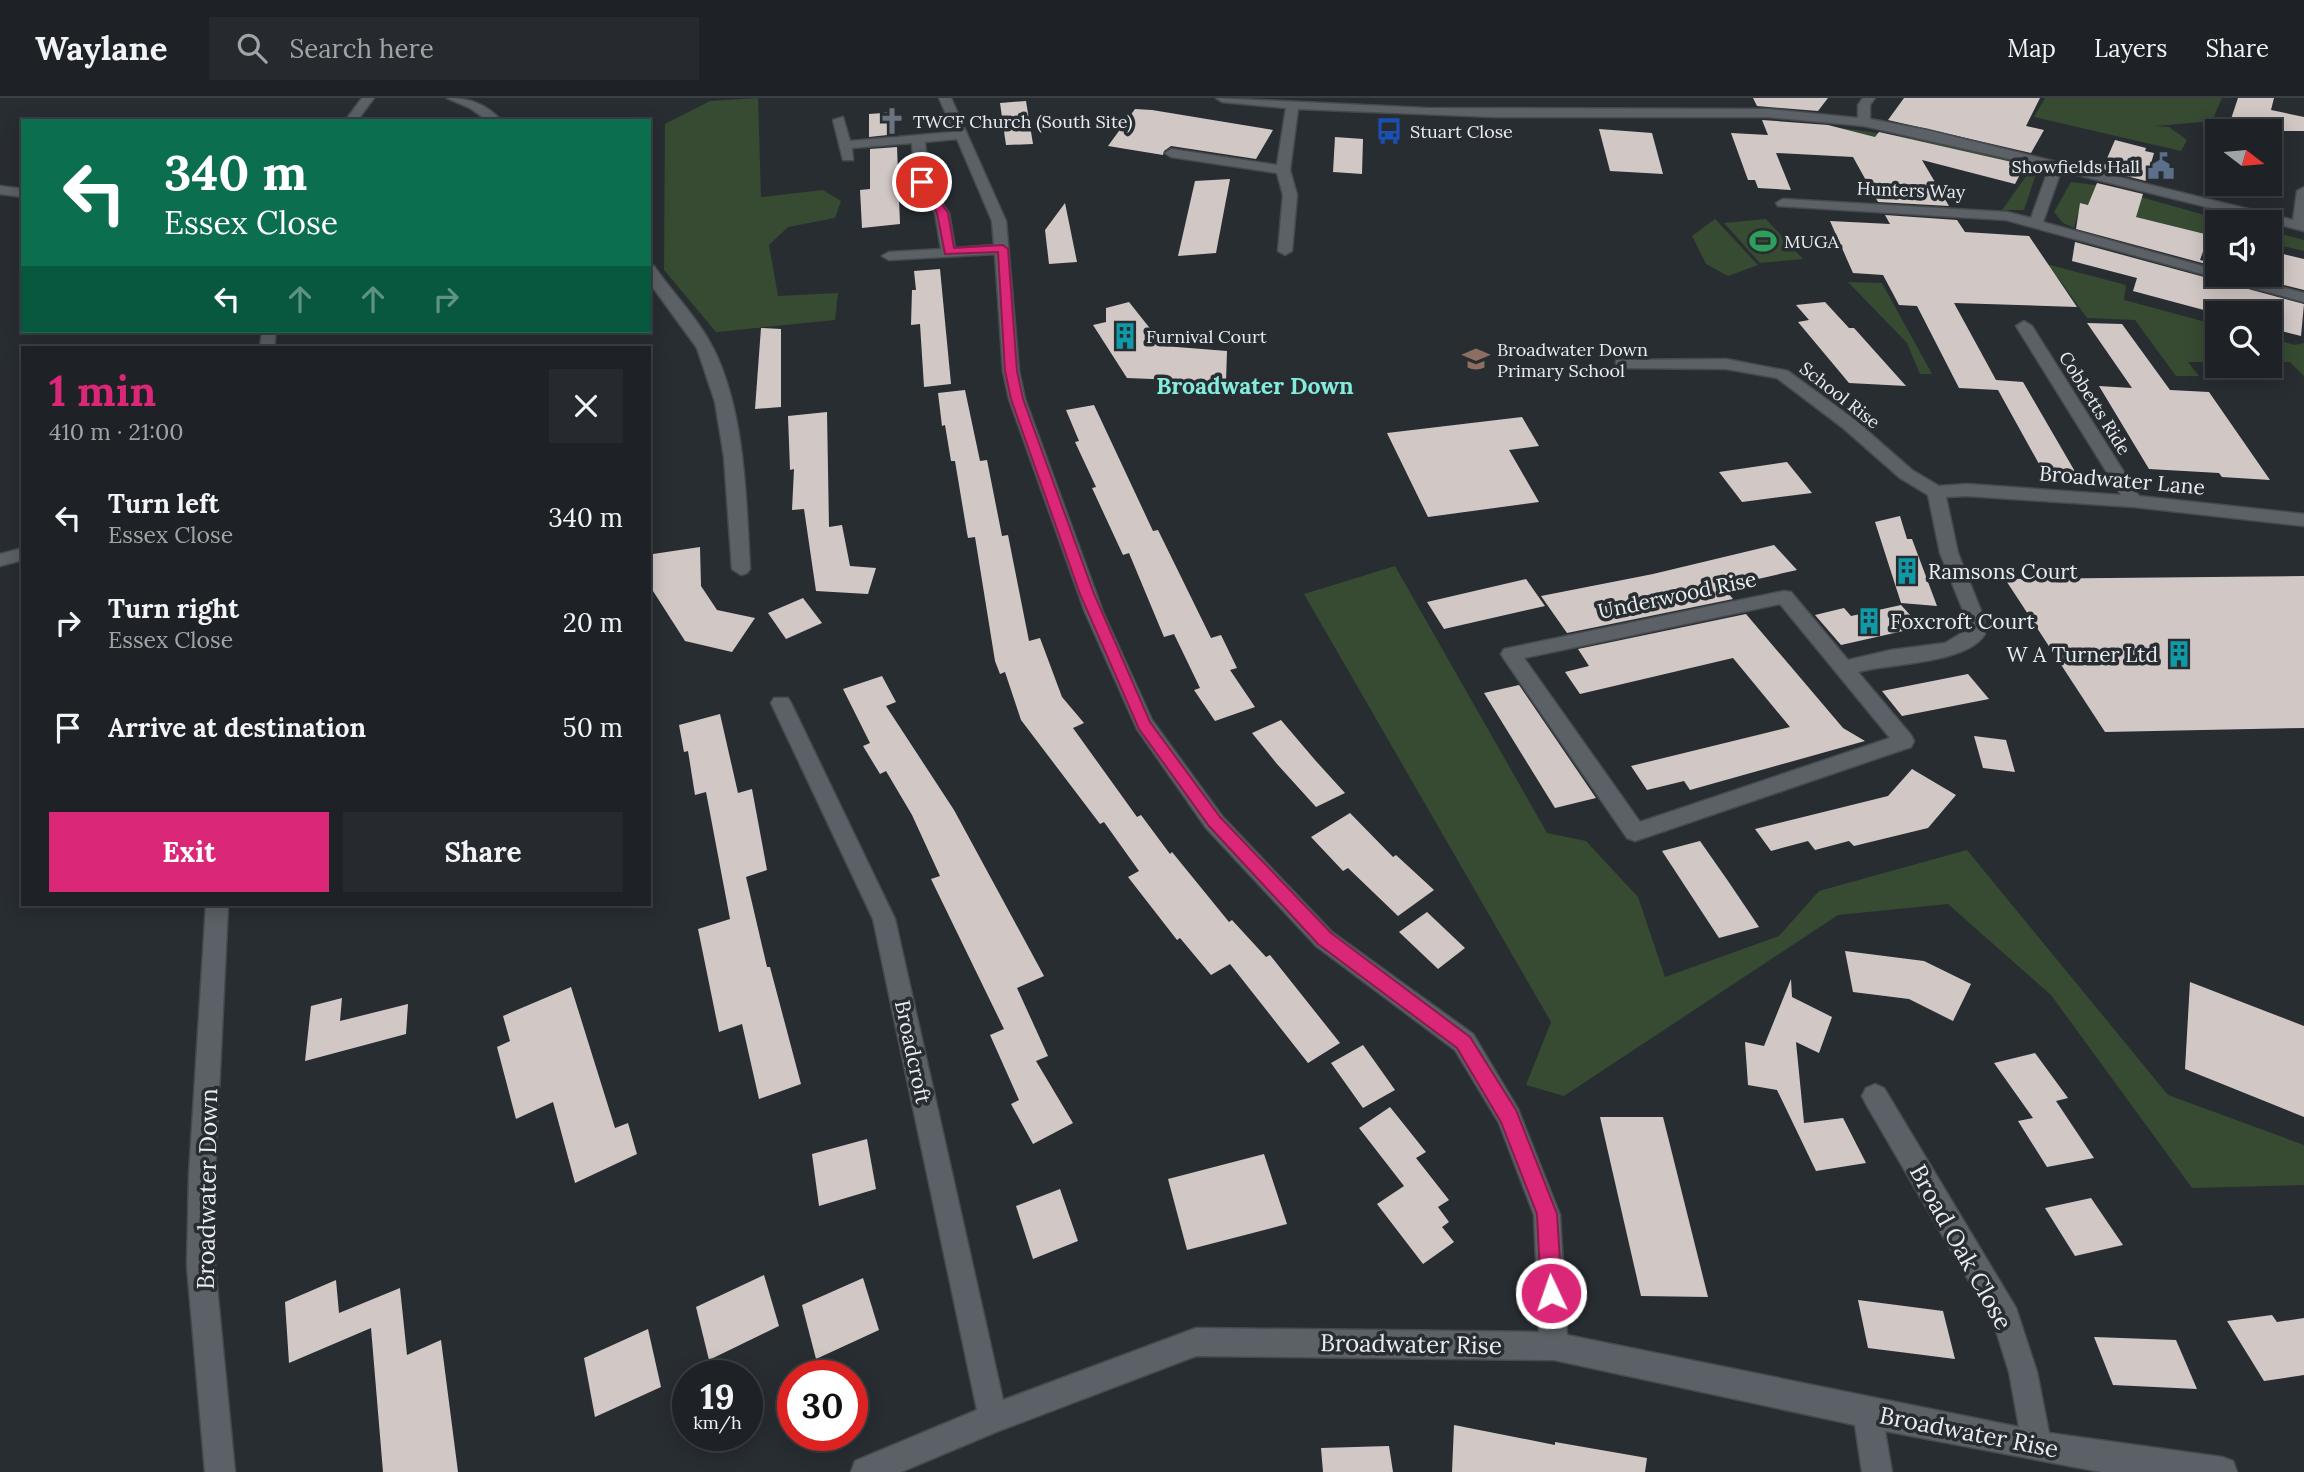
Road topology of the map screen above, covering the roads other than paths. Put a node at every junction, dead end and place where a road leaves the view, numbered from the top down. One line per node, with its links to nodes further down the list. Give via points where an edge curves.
1 (368, 98): 10 (street)
2 (453, 98): 11 (street, via 474,104)
3 (945, 98): 14 (street)
4 (1222, 98): 8 (street)
5 (1587, 98): 9 (street)
6 (1869, 98): 13 (street)
7 (1384, 105): 8 (street); 9 (street)
8 (1292, 107): 18 (street)
9 (1591, 113): 13 (street, via 1768,113)
10 (352, 119)
11 (493, 119)
12 (839, 120): 15 (street, via 847,151)
13 (1864, 122): 17 (street)
14 (963, 135): 15 (street); 25 (street, via 999,221)
15 (918, 139): 27 (street, via 922,185 942,213)
16 (1171, 153): 18 (street)
17 (2056, 166): 23 (street); 24 (street)
18 (1283, 170): 26 (street, via 1290,195)
19 (0, 190): 21 (street)
20 (2304, 191): 24 (street)
21 (21, 193)
22 (1783, 203): 23 (street, Hunters Way, via 1982,212)
23 (2036, 223): 29 (street, Hunters Way)
24 (2302, 226)
25 (1003, 249): 27 (street); 45 (street, via 1017,399 1077,568 1144,724 1214,822 1324,939 1464,1042 1509,1117 1547,1214)
26 (1285, 251)
27 (949, 252): 28 (street)
28 (889, 257)
29 (2205, 271)
30 (651, 273): 40 (street, via 705,346 735,460)
31 (2263, 287): 32 (street, Hunters Way)
32 (2304, 298)
33 (2024, 326): 36 (street, Cobbetts Ride)
34 (1621, 363): 35 (street, School Rise, via 1726,364 1782,374 1906,474)
35 (1936, 492): 36 (street, Broadwater Lane); 41 (street, via 1949,553 1975,618 1975,634 1965,645 1946,651)
36 (2134, 501): 37 (street, Broadwater Lane)
37 (2304, 520)
38 (21, 555): 39 (street)
39 (0, 560)
40 (741, 569)
41 (1841, 669): 41 (street, Underwood Rise, via 1784,597 1511,654 1635,832 1903,741)
42 (781, 704): 47 (street, Broadcroft, via 884,919)
43 (217, 906): 49 (street, Broadwater Down, via 201,1264)
44 (1875, 1096): 48 (street, Broad Oak Close, via 2006,1318 2023,1372)
45 (1554, 1346): 46 (street, Broadwater Rise); 47 (street, Broadwater Rise, via 1196,1342)
46 (1868, 1413): 48 (street, Broadwater Rise); 51 (street)
47 (993, 1418): 50 (street, Broadwater Rise)
48 (2037, 1445): 52 (street, Broadwater Rise)
49 (220, 1472)
50 (866, 1472)
51 (1877, 1472)
52 (2222, 1472)

